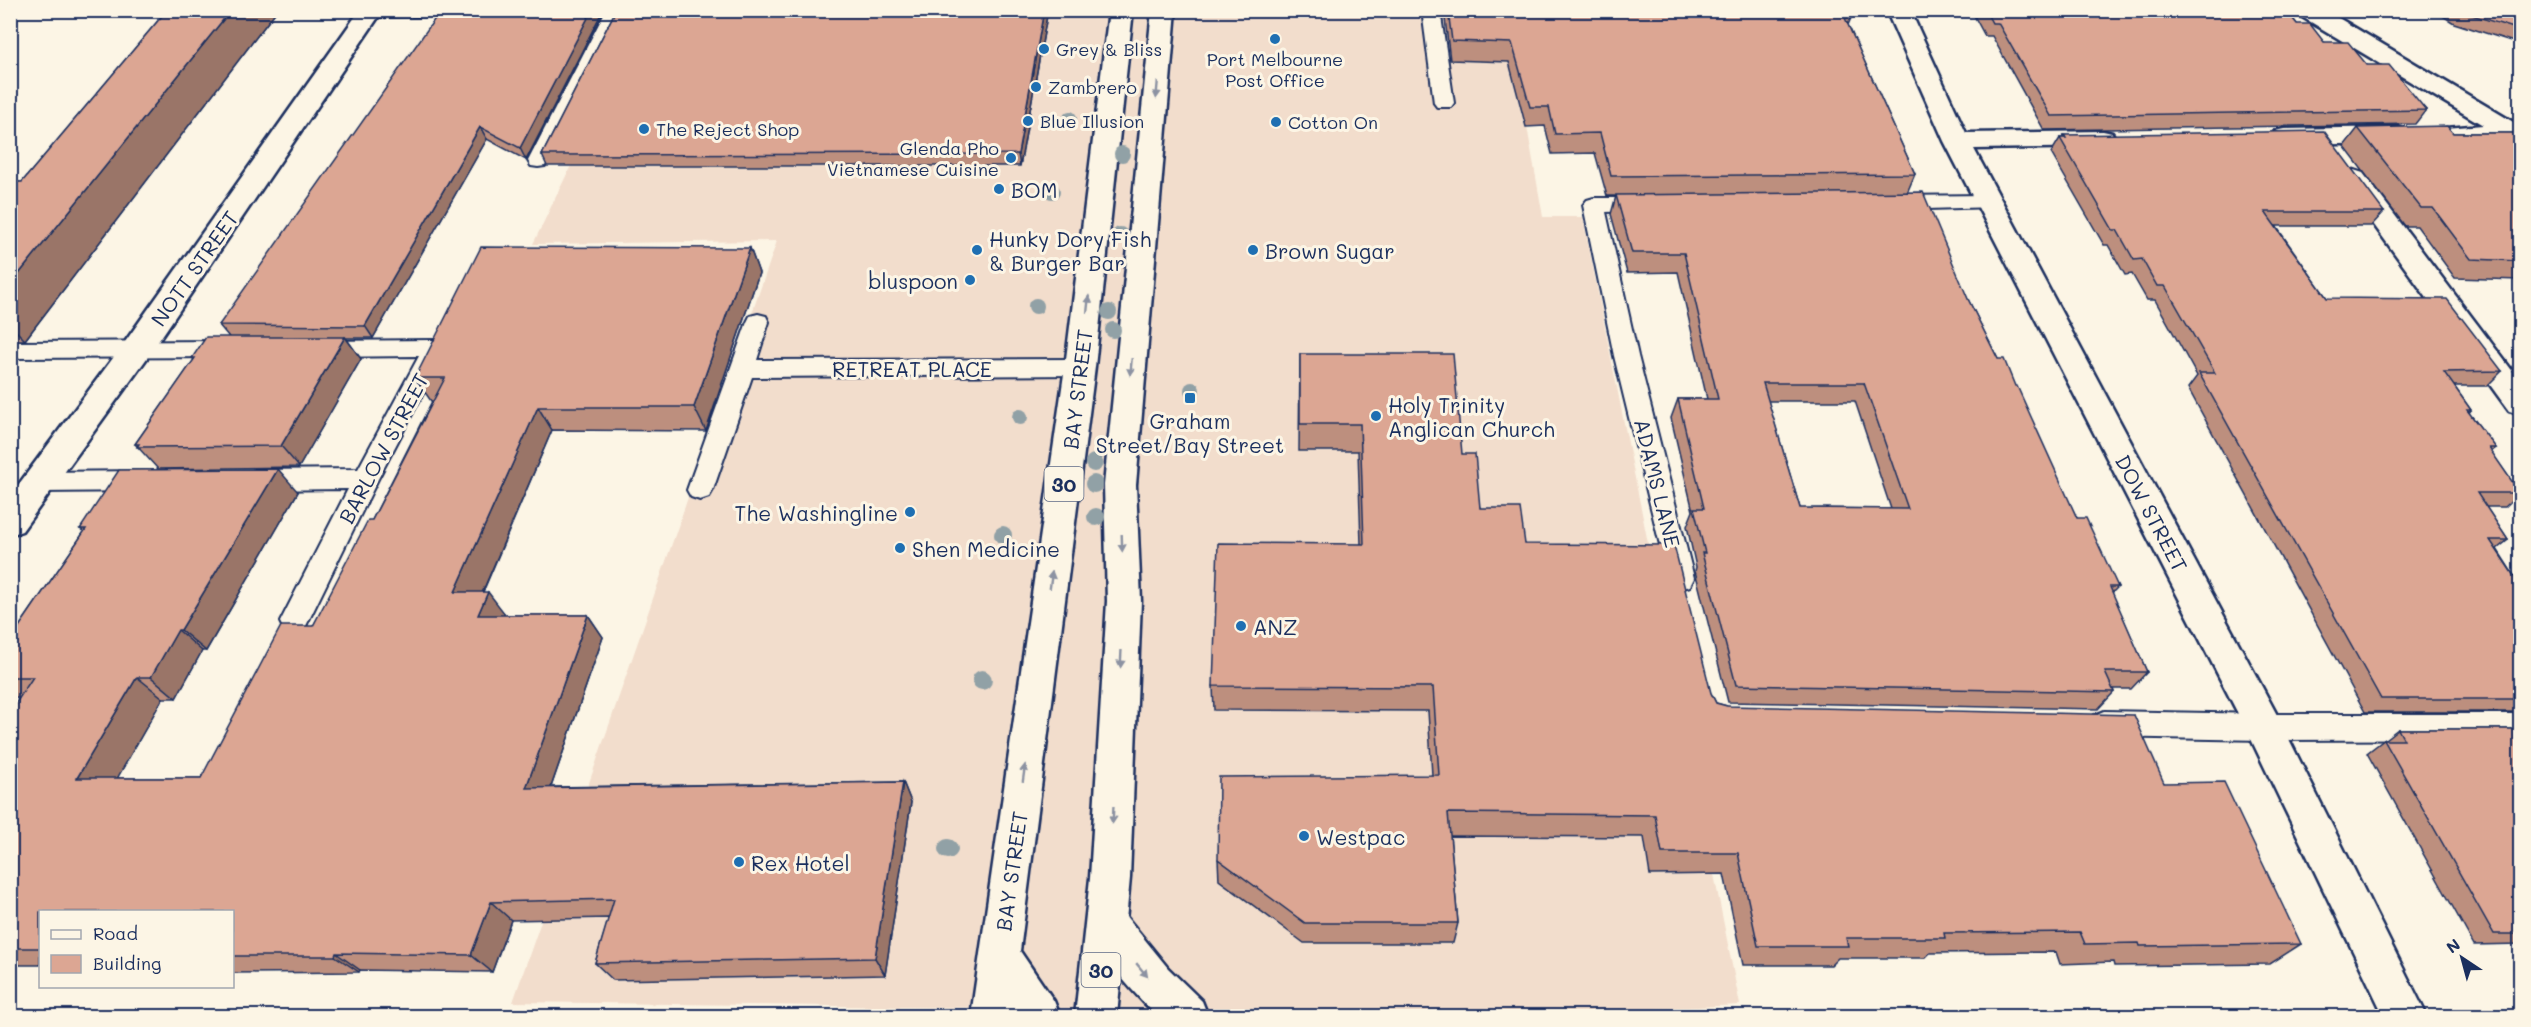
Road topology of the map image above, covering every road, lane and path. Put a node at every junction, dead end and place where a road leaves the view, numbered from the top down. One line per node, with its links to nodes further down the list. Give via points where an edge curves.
1 (503, 10): 8 (lane)
2 (615, 10): 15 (lane)
3 (1121, 10): 24 (street, BAY STREET / 30, one-way to 3)
4 (1164, 10): 38 (street, 30, one-way to 38, via 1120,485 1124,601)
5 (1431, 10): 9 (lane)
6 (1898, 10): 14 (street, DOW STREET)
7 (2307, 10): 10 (street)
8 (372, 11): 23 (street, NOTT STREET)
9 (1444, 103)
10 (2517, 135): 12 (street)
11 (2263, 137): 12 (street)
12 (2322, 137): 26 (street)
13 (2122, 139): 14 (street)
14 (1958, 141): 16 (street, DOW STREET)
15 (538, 160)
16 (1989, 202): 17 (lane); 36 (street, DOW STREET)
17 (1869, 203)
18 (1666, 205): 33 (lane, ADAMS LANE, via 1594,205 1626,356)
19 (758, 322): 25 (lane)
20 (256, 349): 23 (lane)
21 (292, 349): 27 (lane, BARLOW STREET, via 435,348)
22 (10, 350): 23 (lane)
23 (136, 350): 30 (street, NOTT STREET)
24 (1080, 367): 25 (lane, RETREAT PLACE); 39 (street, BAY STREET / 30, one-way to 24)
25 (743, 369): 31 (lane)
26 (2520, 403)
27 (365, 479): 28 (lane); 34 (lane, BARLOW STREET)
28 (237, 480)
29 (167, 481): 30 (lane)
30 (38, 482): 32 (street, NOTT STREET)
31 (700, 490)
32 (10, 522)
33 (1686, 600)
34 (294, 622)
35 (2085, 723): 36 (lane)
36 (2264, 727): 37 (lane); 44 (street, DOW STREET)
37 (2520, 727)
38 (1106, 924): 42 (street, 30); 43 (street, one-way to 43, via 1153,983)
39 (999, 956): 40 (street, BAY STREET / 30); 41 (street)
40 (992, 1017)
41 (1039, 1017)
42 (1096, 1017)
43 (1187, 1017)
44 (2406, 1017)

